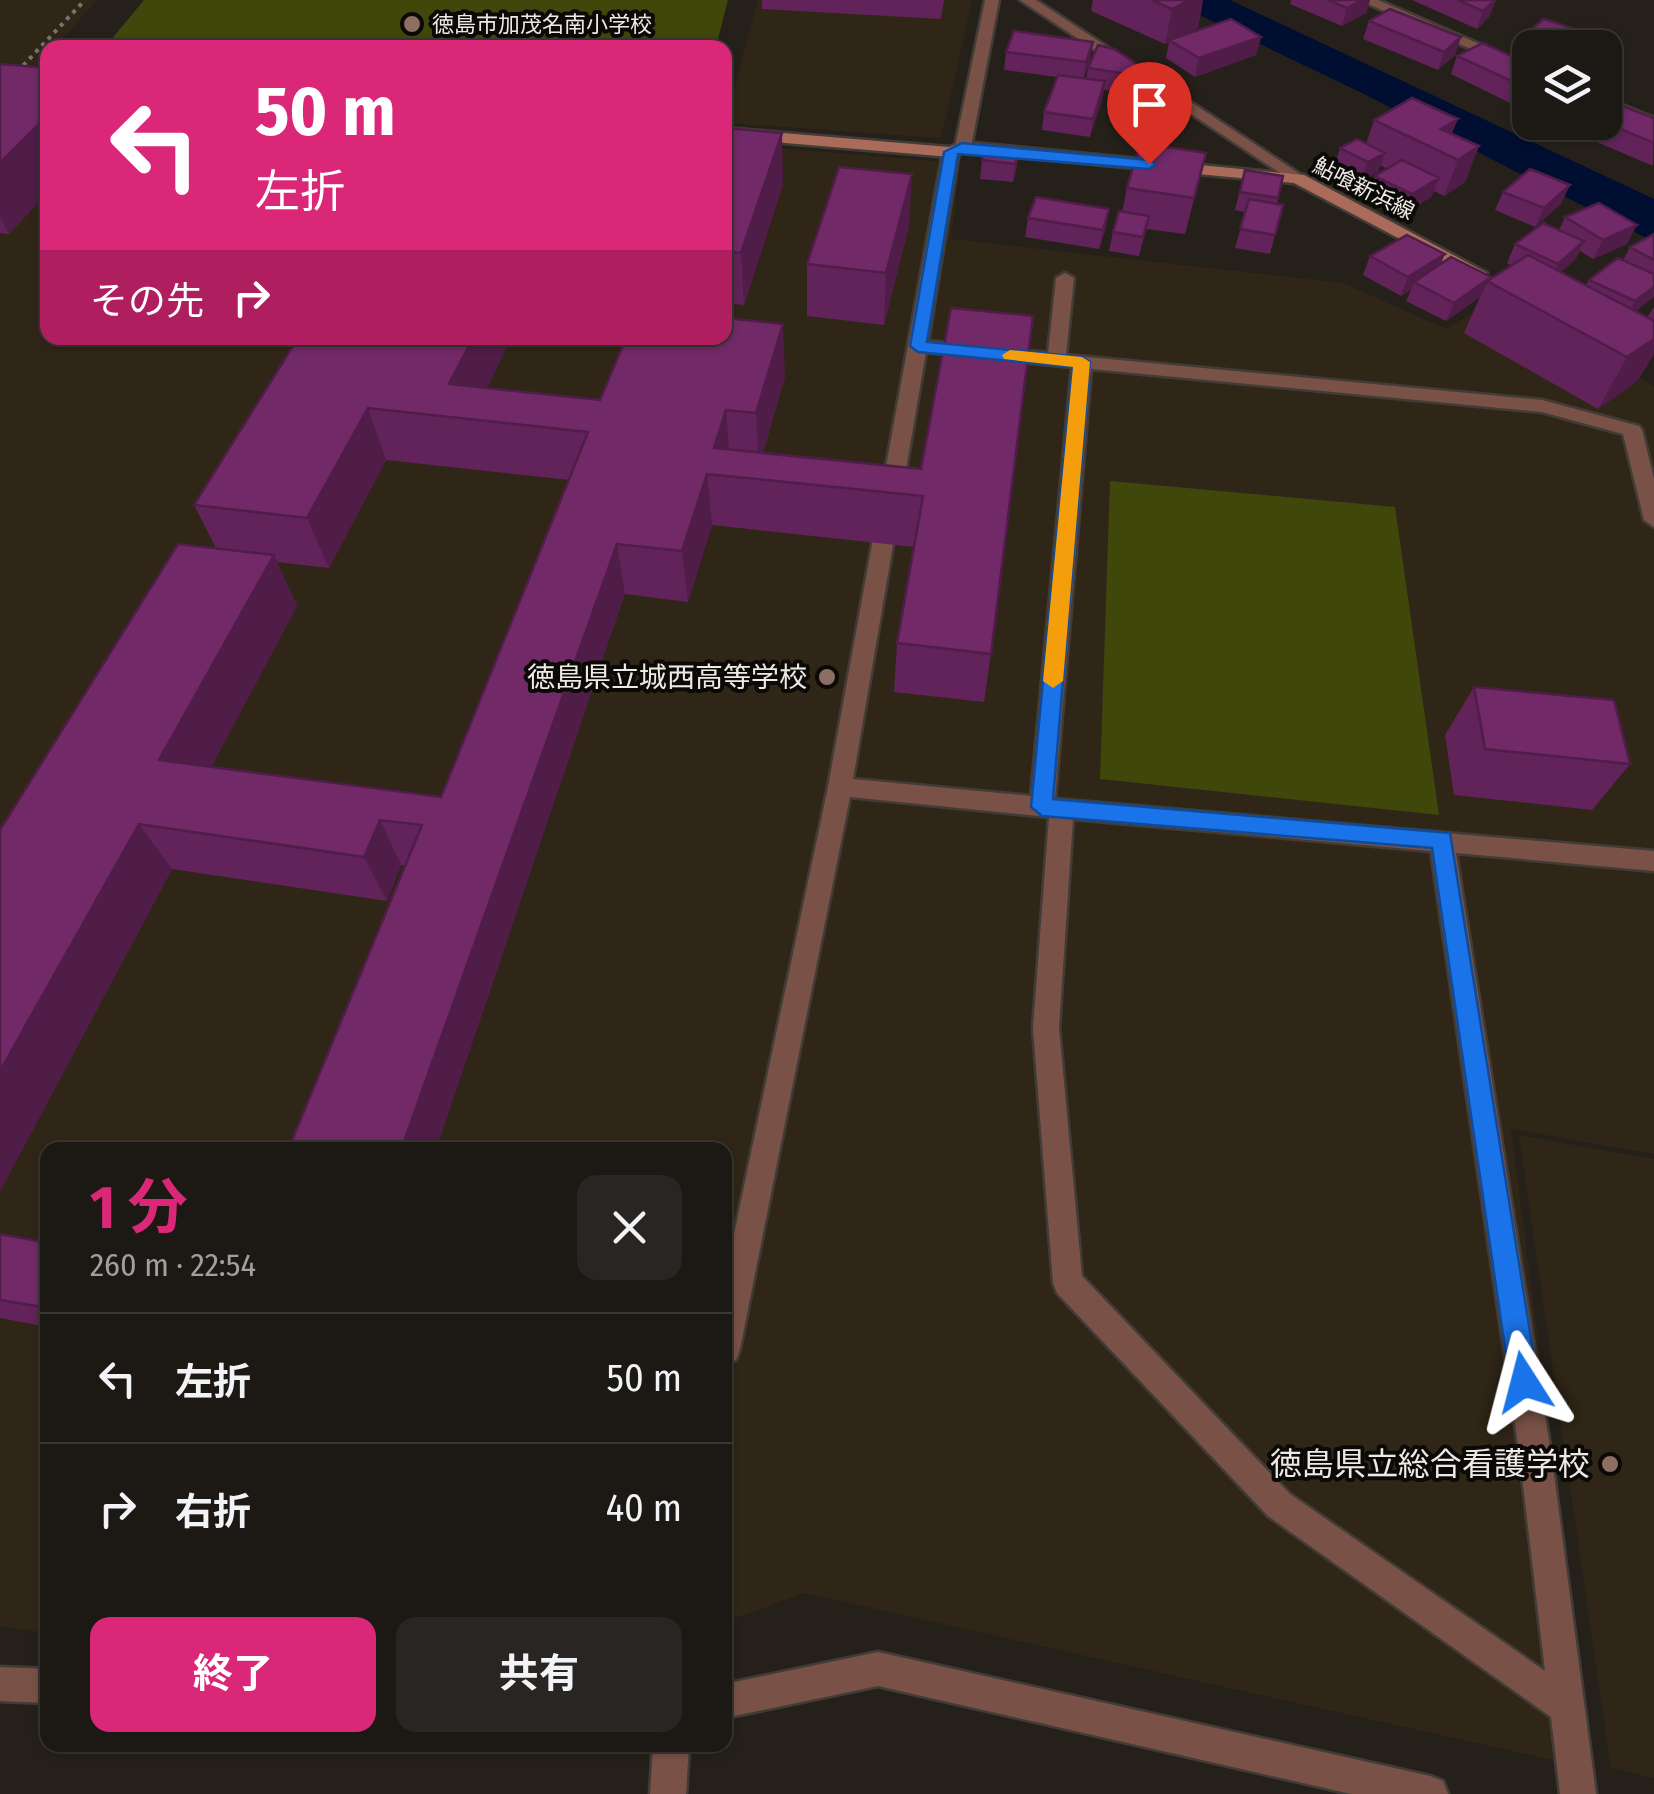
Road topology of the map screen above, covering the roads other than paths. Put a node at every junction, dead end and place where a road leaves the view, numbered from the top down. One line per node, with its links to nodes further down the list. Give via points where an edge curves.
1 (992, 0): 8 (street)
2 (1027, 0): 9 (street)
3 (1366, 0): 4 (street)
4 (1512, 63)
5 (1622, 110): 6 (street)
6 (1654, 124)
7 (732, 134): 8 (main road, 鮎喰新浜線)
8 (957, 150): 9 (main road, 鮎喰新浜線); 12 (street)
9 (1298, 178): 11 (main road, 鮎喰新浜線)
10 (1065, 278): 13 (street)
11 (1502, 286)
12 (918, 346): 13 (street); 16 (street)
13 (1056, 359): 14 (street)
14 (1082, 362): 15 (street, via 1542,406 1632,430); 17 (street)
15 (1654, 520)
16 (840, 788): 17 (street); 20 (street)
17 (1052, 808): 18 (street); 24 (street, via 1046,1028 1068,1284 1279,1505)
18 (1442, 840): 19 (street); 24 (street)
19 (1654, 862)
20 (732, 1315)
21 (0, 1684): 22 (street)
22 (40, 1686)
23 (732, 1699): 27 (street, via 878,1668)
24 (1568, 1708): 28 (street)
25 (671, 1752): 26 (street)
26 (668, 1794)
27 (1430, 1794)
28 (1578, 1794)

